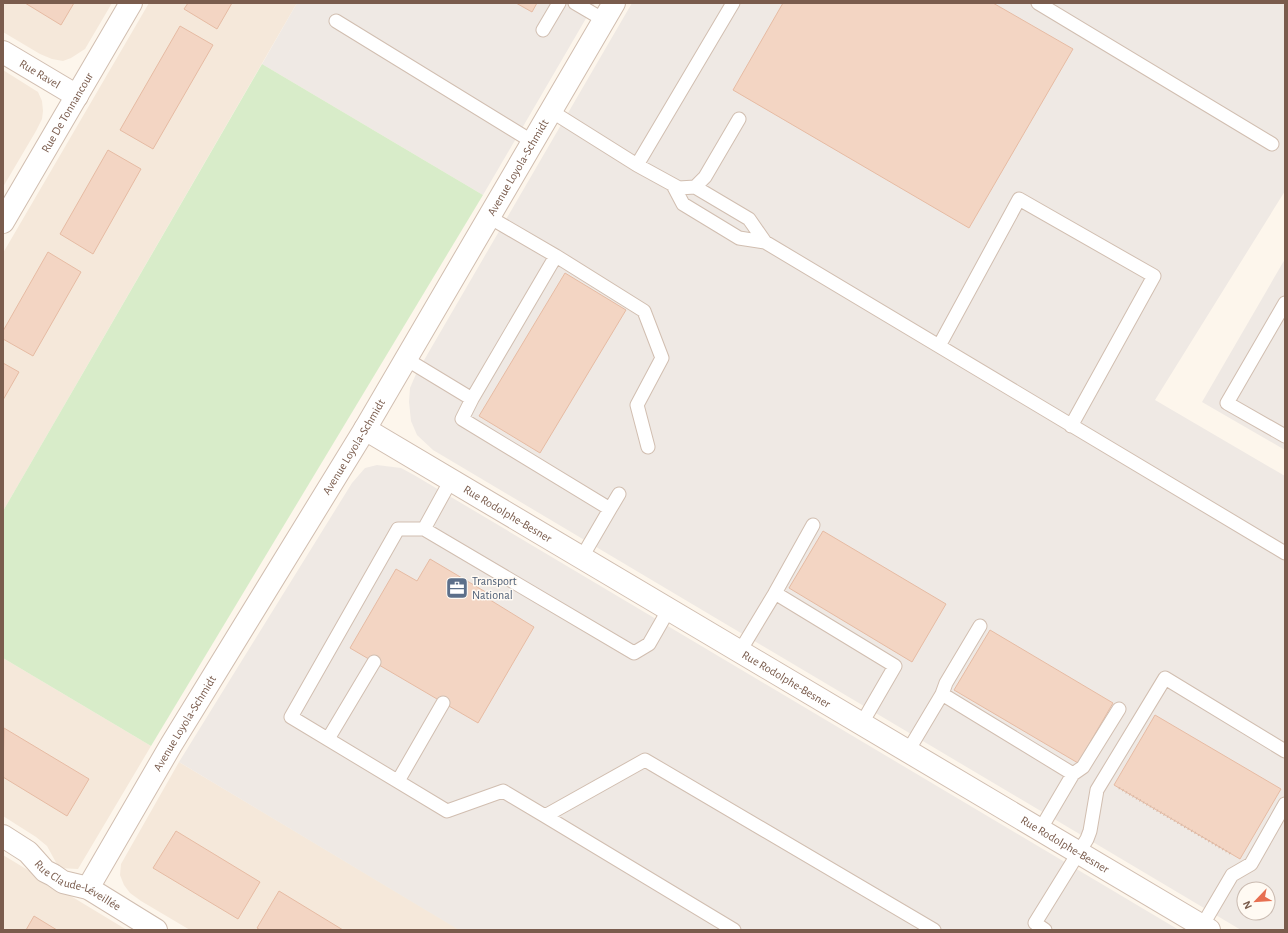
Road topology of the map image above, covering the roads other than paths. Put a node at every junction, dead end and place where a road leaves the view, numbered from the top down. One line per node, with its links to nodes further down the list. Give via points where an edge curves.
1 (131, 3): 10 (street, Rue De Tonnancour)
2 (559, 3): 8 (lane)
3 (576, 3): 6 (lane)
4 (733, 3): 15 (lane)
5 (1038, 3): 14 (lane)
6 (609, 11): 11 (street, Avenue Loyola-Schmidt)
7 (336, 21): 13 (lane)
8 (543, 30)
9 (3, 52): 10 (street, Rue Ravel)
10 (77, 96): 19 (street, Rue De Tonnancour)
11 (550, 112): 13 (street, Avenue Loyola-Schmidt); 15 (lane)
12 (739, 119): 17 (lane, via 705,177)
13 (532, 142): 18 (street, Avenue Loyola-Schmidt)
14 (1272, 144)
15 (637, 165): 16 (lane)
16 (673, 185): 17 (lane); 20 (lane, via 683,204 739,238)
17 (695, 187): 20 (lane, via 750,219)
18 (488, 217): 21 (lane); 24 (street, Avenue Loyola-Schmidt)
19 (3, 222)
20 (765, 242): 23 (lane)
21 (556, 256): 25 (lane); 29 (lane, via 644,311 662,358 637,405)
22 (1285, 303): 28 (lane, via 1227,403)
23 (939, 346): 26 (lane); 26 (lane, via 1019,199 1154,276)
24 (406, 359): 25 (lane); 27 (street, Avenue Loyola-Schmidt)
25 (472, 398): 32 (lane, via 462,419)
26 (1071, 426): 35 (lane)
27 (365, 429): 30 (street, Rue Rodolphe-Besner); 56 (street, Avenue Loyola-Schmidt, via 167,752)
28 (1285, 436)
29 (648, 446)
30 (451, 480): 34 (lane); 36 (street, Rue Rodolphe-Besner)
31 (619, 494): 32 (lane)
32 (610, 509): 36 (lane)
33 (813, 525): 37 (lane)
34 (424, 529): 38 (lane, via 634,653 649,644); 46 (lane, via 398,530 291,717)
35 (1285, 553)
36 (582, 557): 38 (street, Rue Rodolphe-Besner)
37 (775, 593): 40 (lane); 45 (lane, via 895,666)
38 (669, 609): 40 (street, Rue Rodolphe-Besner)
39 (980, 626): 42 (lane)
40 (740, 651): 45 (street, Rue Rodolphe-Besner)
41 (374, 662): 46 (lane)
42 (942, 694): 47 (lane); 49 (lane)
43 (444, 703): 50 (lane)
44 (1119, 709): 49 (lane, via 1083,767)
45 (862, 724): 47 (street, Rue Rodolphe-Besner)
46 (328, 739): 50 (lane)
47 (908, 751): 53 (street, Rue Rodolphe-Besner)
48 (1285, 751): 55 (lane, via 1165,678 1097,790 1090,831)
49 (1073, 774): 53 (lane)
50 (398, 781): 52 (lane, via 447,811 503,791)
51 (1285, 804): 58 (lane, via 1251,864 1232,875)
52 (545, 816): 60 (lane); 61 (lane, via 645,760)
53 (1040, 830): 55 (street, Rue Rodolphe-Besner)
54 (3, 836): 56 (street, Rue Claude-Léveillée, via 28,852 45,871 63,882)
55 (1078, 852): 57 (lane); 58 (street, Rue Rodolphe-Besner)
56 (88, 888): 59 (street, Rue Claude-Léveillée)
57 (1037, 928)
58 (1205, 928)
59 (156, 930)
60 (734, 930)
61 (934, 930)

